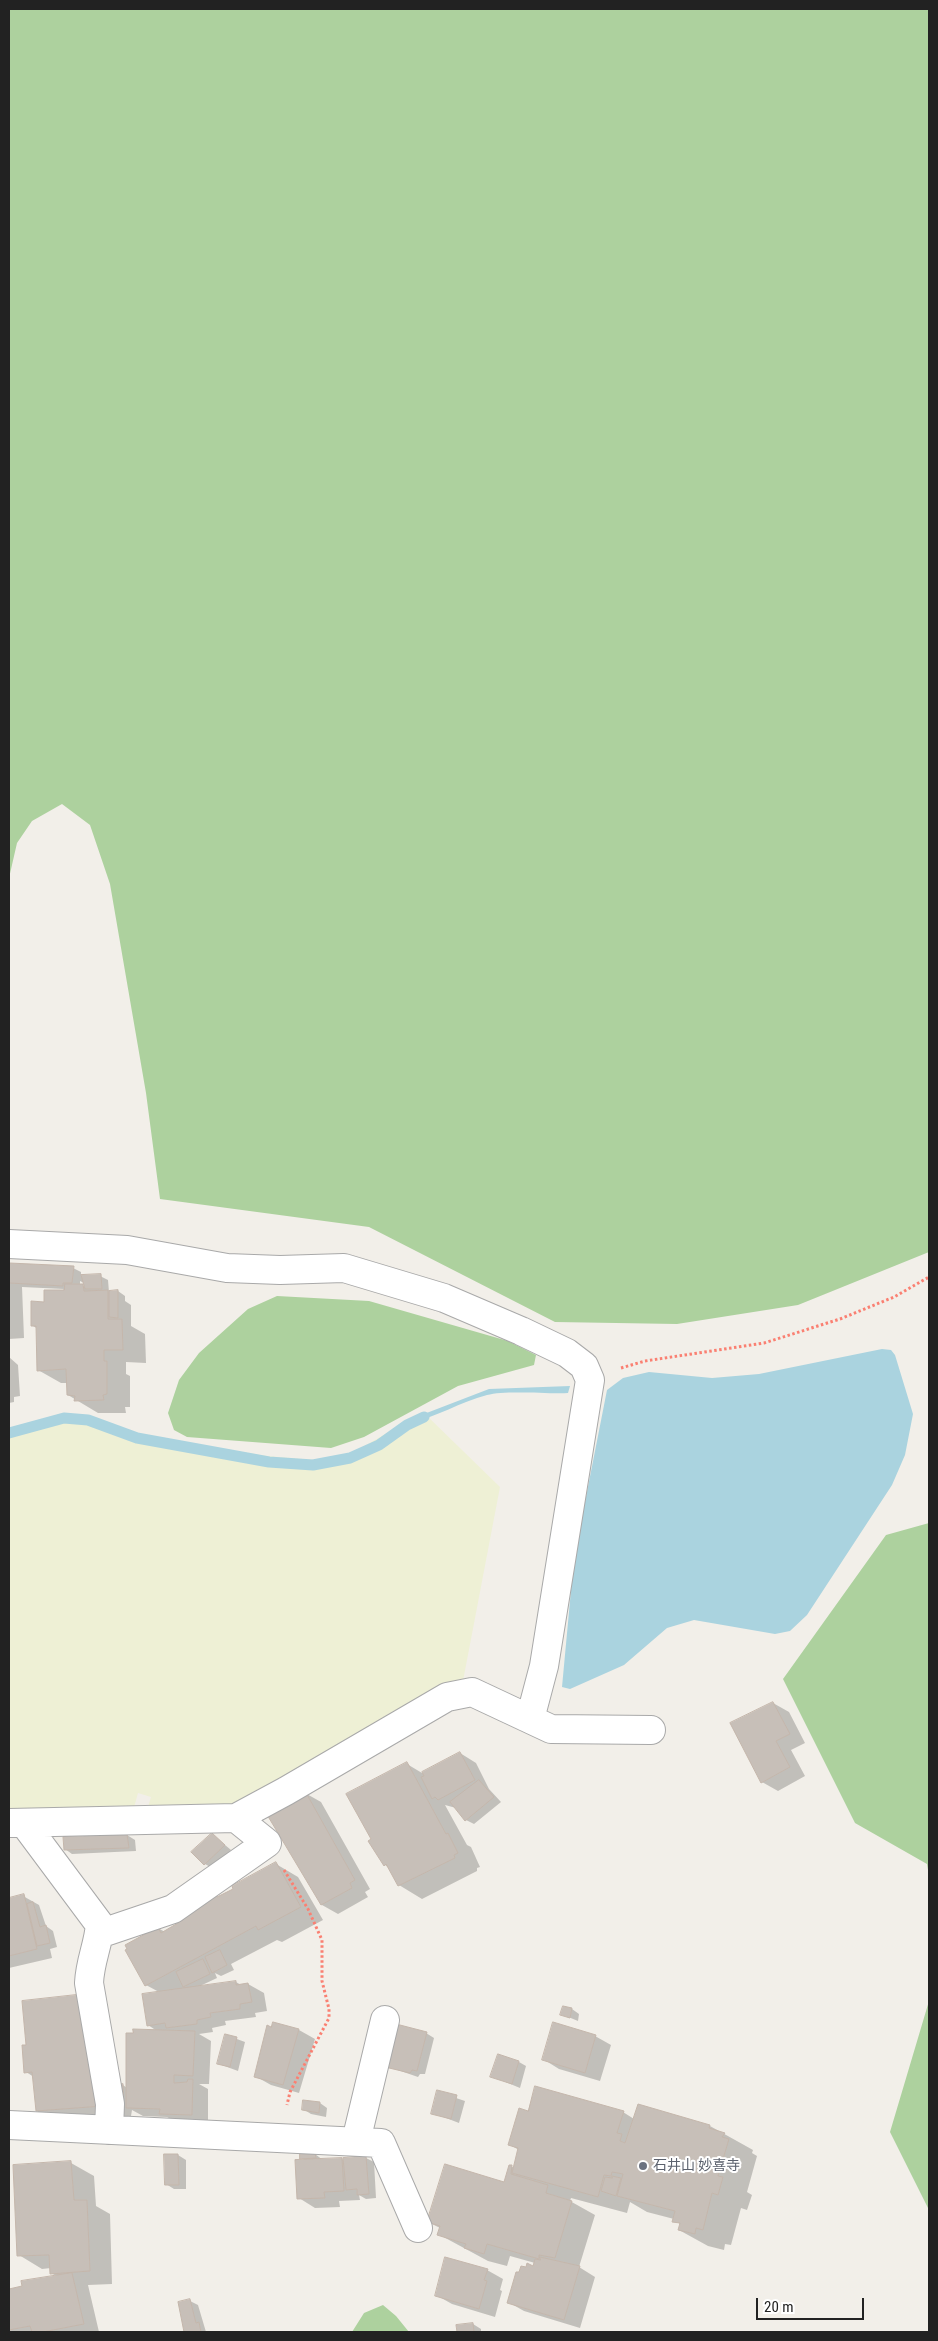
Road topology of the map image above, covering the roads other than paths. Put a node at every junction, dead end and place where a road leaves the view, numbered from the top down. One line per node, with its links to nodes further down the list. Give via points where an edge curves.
1 (9, 1244): 2 (street, via 127,1250 227,1268 344,1268 444,1298 567,1353 584,1366 590,1380 544,1666)
2 (530, 1719): 3 (street, via 551,1729); 4 (street, via 472,1692 448,1697)
3 (651, 1730)
4 (236, 1818): 5 (street); 6 (street, via 267,1843 173,1909)
5 (16, 1823): 6 (street, via 100,1925)
6 (99, 1934): 9 (street, via 90,1964 89,1983 110,2104)
7 (385, 2020): 10 (street)
8 (9, 2125): 9 (street)
9 (109, 2130): 10 (street)
10 (368, 2142): 11 (street)
11 (418, 2228)

